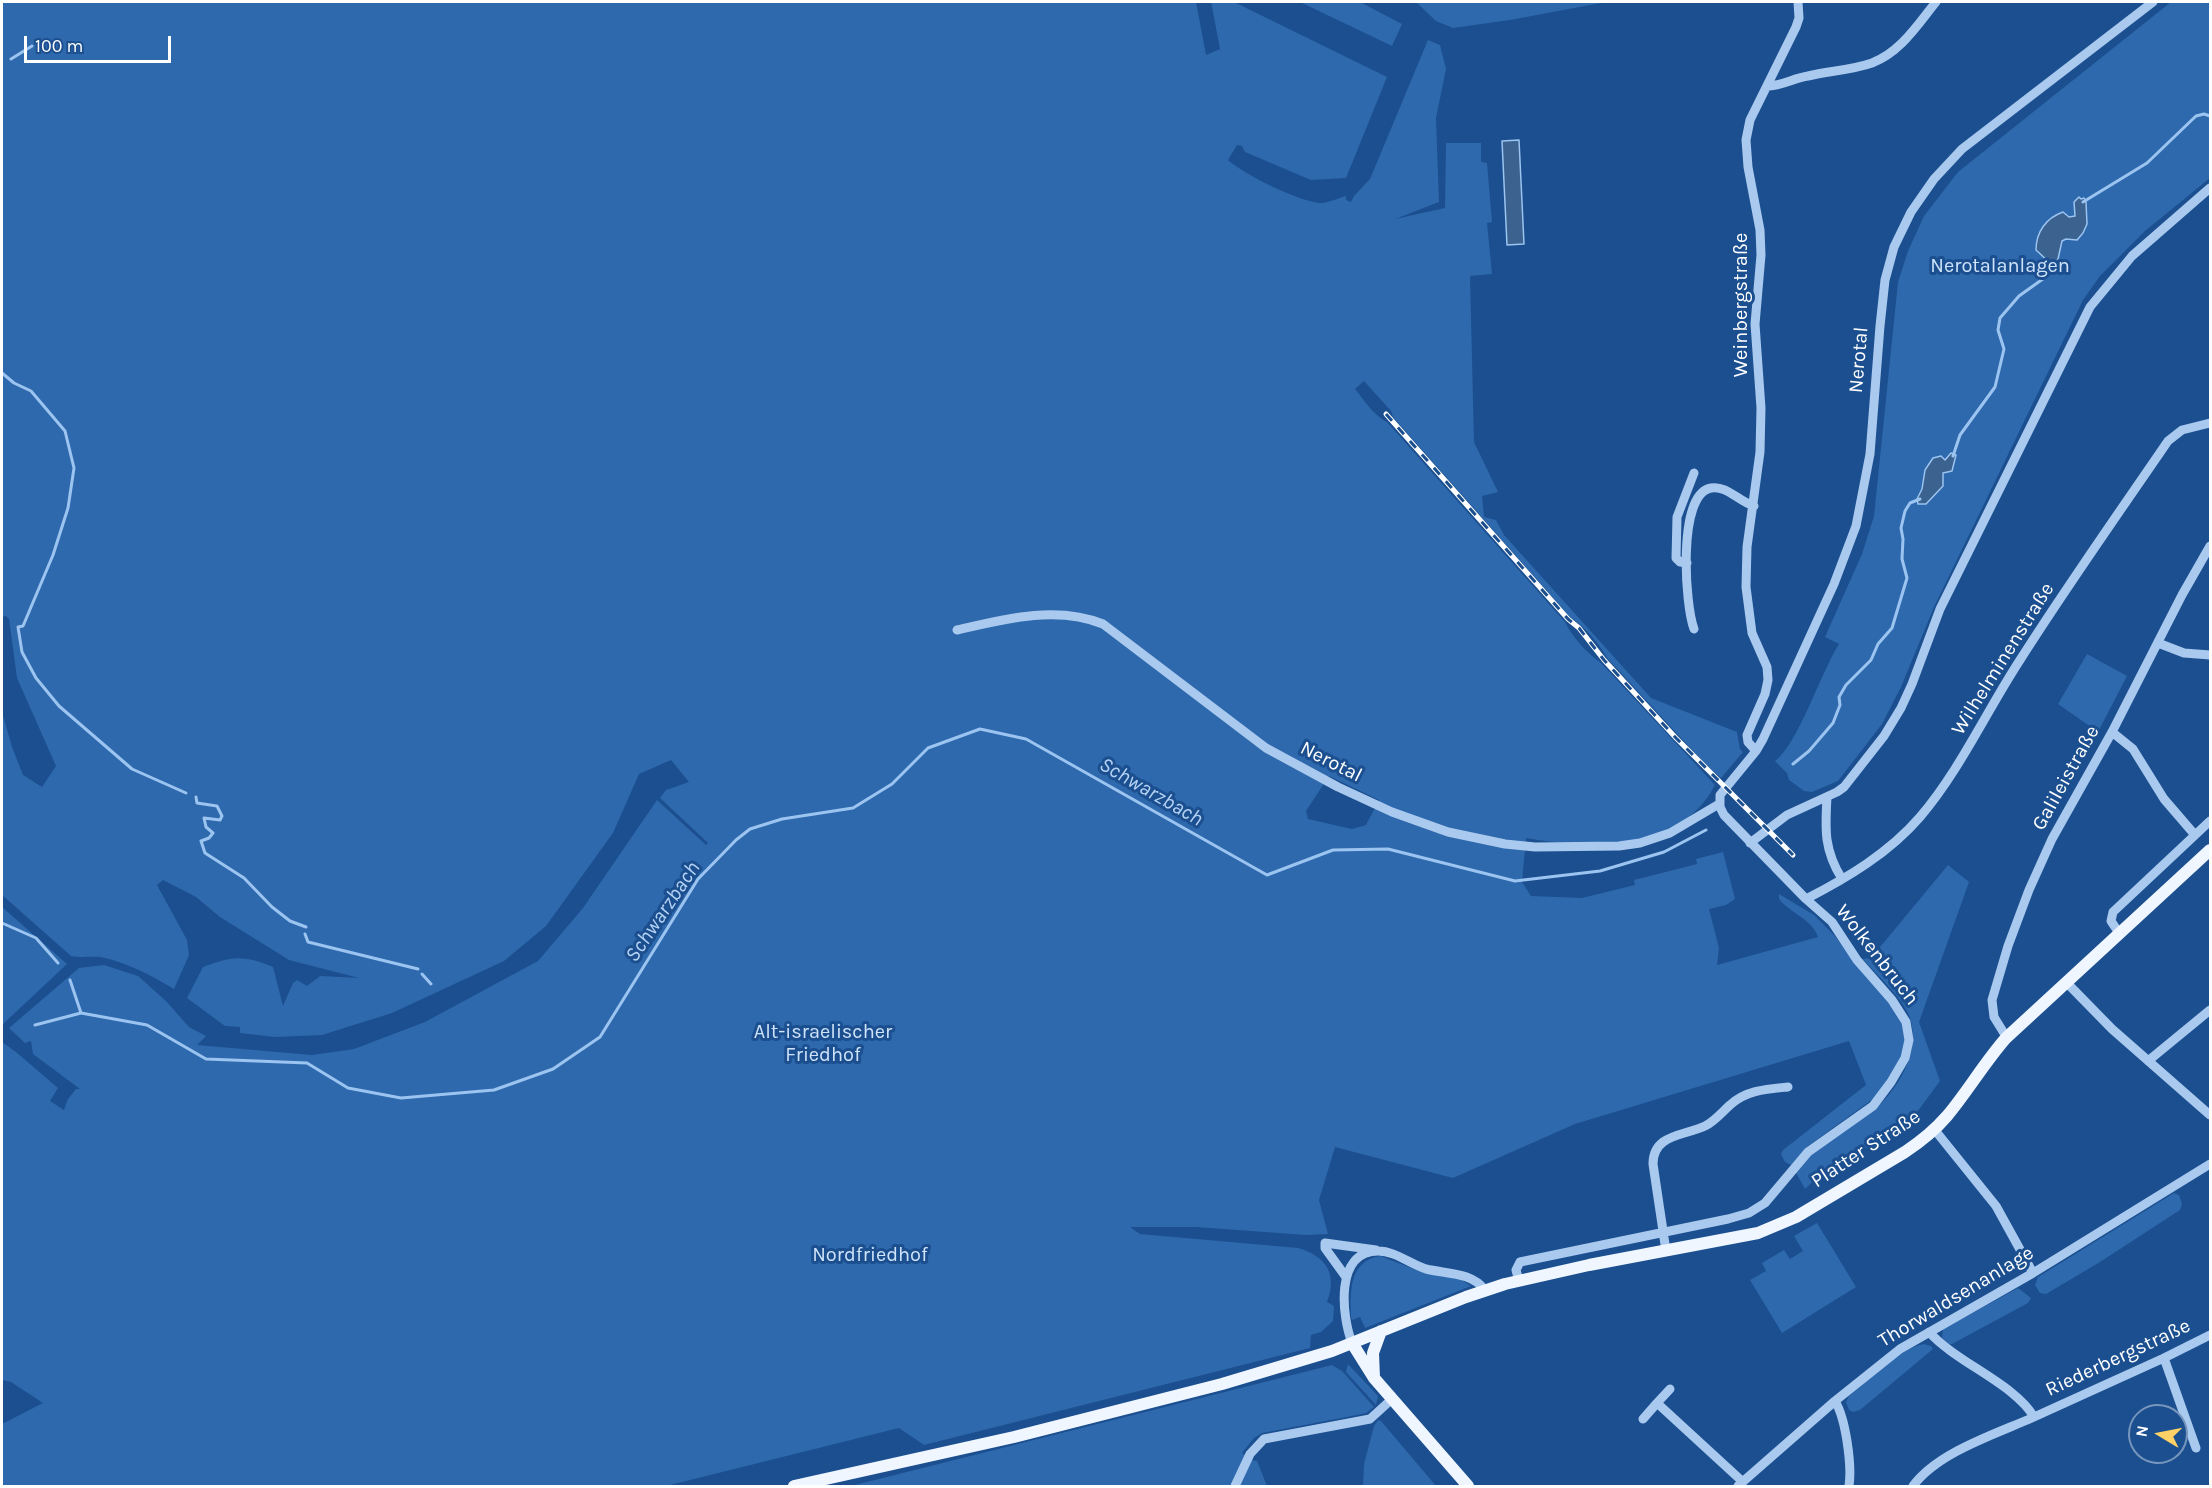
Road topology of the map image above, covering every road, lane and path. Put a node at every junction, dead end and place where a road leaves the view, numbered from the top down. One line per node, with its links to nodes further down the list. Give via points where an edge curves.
1 (1798, 2): 4 (street, Weinbergstraße, via 1796,27)
2 (1936, 2): 4 (street, via 1900,45 1883,58)
3 (2153, 2): 17 (street, Nerotal, via 1962,149 1911,212 1894,247 1885,280 1870,453 1856,526 1834,584)
4 (1767, 86): 8 (street, Weinbergstraße, via 1750,120 1746,140 1761,247 1755,324 1761,432)
5 (2211, 188): 18 (street, via 2132,256 2090,307 1940,609 1901,708 1851,779)
6 (2211, 423): 24 (street, Wilhelminenstraße, via 2182,430 2168,441 2019,660 1938,794 1905,833)
7 (1694, 473): 11 (street, via 1676,525 1676,558)
8 (1754, 506): 11 (street, via 1723,489 1707,489 1689,516); 17 (street, Weinbergstraße, via 1746,559 1746,597 1752,633 1767,667 1768,680 1747,735)
9 (2211, 546): 10 (street, Galileistraße)
10 (2207, 561): 14 (street, Galileistraße)
11 (1687, 563): 12 (street)
12 (1694, 629)
13 (957, 630): 19 (street, Nerotal, via 1057,615 1075,615 1103,624 1266,748 1392,812 1448,832 1535,847 1630,845 1670,832)
14 (2158, 643): 15 (street, via 2184,653); 16 (street, Galileistraße)
15 (2211, 655)
16 (2112, 732): 21 (street, via 2130,745 2164,799); 29 (street, Galileistraße, via 2049,846 2008,946 1992,1006)
17 (1756, 751): 19 (street, Nerotal, via 1722,792)
18 (1827, 797): 22 (street, via 1782,818); 24 (street, via 1826,843)
19 (1719, 804): 22 (street)
20 (2211, 821): 21 (street)
21 (2194, 836): 26 (street, via 2112,912)
22 (1750, 843): 25 (street, Wolkenbruch)
23 (2211, 850): 26 (main road, Platter Straße)
24 (1842, 879): 25 (street, Wilhelminenstraße)
25 (1806, 899): 35 (street, Wolkenbruch, via 1832,922 1857,960 1892,1000 1906,1022 1908,1049 1897,1074 1873,1106 1808,1152 1757,1209)
26 (2119, 933): 27 (main road, Platter Straße)
27 (2066, 982): 29 (main road, Platter Straße); 30 (street)
28 (2211, 1010): 30 (street)
29 (2007, 1038): 33 (main road, Platter Straße)
30 (2148, 1061): 32 (street)
31 (1788, 1087): 35 (street, via 1743,1096 1705,1126 1668,1138 1658,1146 1653,1164)
32 (2211, 1115)
33 (1935, 1129): 37 (main road, Platter Straße, via 1905,1152 1776,1227 1749,1236); 38 (street, via 1990,1198)
34 (2211, 1164): 38 (street, Thorwaldsenanlage)
35 (1662, 1232): 37 (street); 40 (street, via 1520,1262 1516,1270)
36 (1378, 1251): 39 (street, via 1357,1259); 39 (street, via 1325,1243); 41 (street, via 1426,1269 1471,1278)
37 (1666, 1251): 40 (main road, Platter Straße)
38 (2033, 1273): 43 (street, Thorwaldsenanlage)
39 (1346, 1277): 45 (street, via 1347,1330)
40 (1519, 1281): 41 (main road, Platter Straße)
41 (1485, 1290): 42 (main road, Platter Straße)
42 (1381, 1331): 45 (main road, Platter Straße); 47 (main road, via 1373,1353)
43 (1929, 1332): 50 (street, Thorwaldsenanlage, via 1889,1357); 52 (street, Riederbergstraße, via 1946,1349 2018,1398)
44 (2211, 1335): 46 (street, Riederbergstraße)
45 (1352, 1343): 47 (main road); 56 (main road, Platter Straße, via 1126,1410)
46 (2164, 1358): 52 (street, Riederbergstraße); 54 (street)
47 (1374, 1378): 49 (main road)
48 (1670, 1389): 51 (street)
49 (1392, 1399): 57 (street, via 1370,1419 1264,1439 1250,1454); 58 (main road)
50 (1834, 1401): 55 (street, Thorwaldsenanlage); 59 (street, via 1844,1427)
51 (1658, 1403): 53 (street); 55 (street)
52 (2034, 1417): 60 (street, via 1938,1461)
53 (1643, 1419)
54 (2196, 1448)
55 (1740, 1484)
56 (794, 1486)
57 (1235, 1486)
58 (1468, 1486)
59 (1849, 1486)
60 (1913, 1486)

